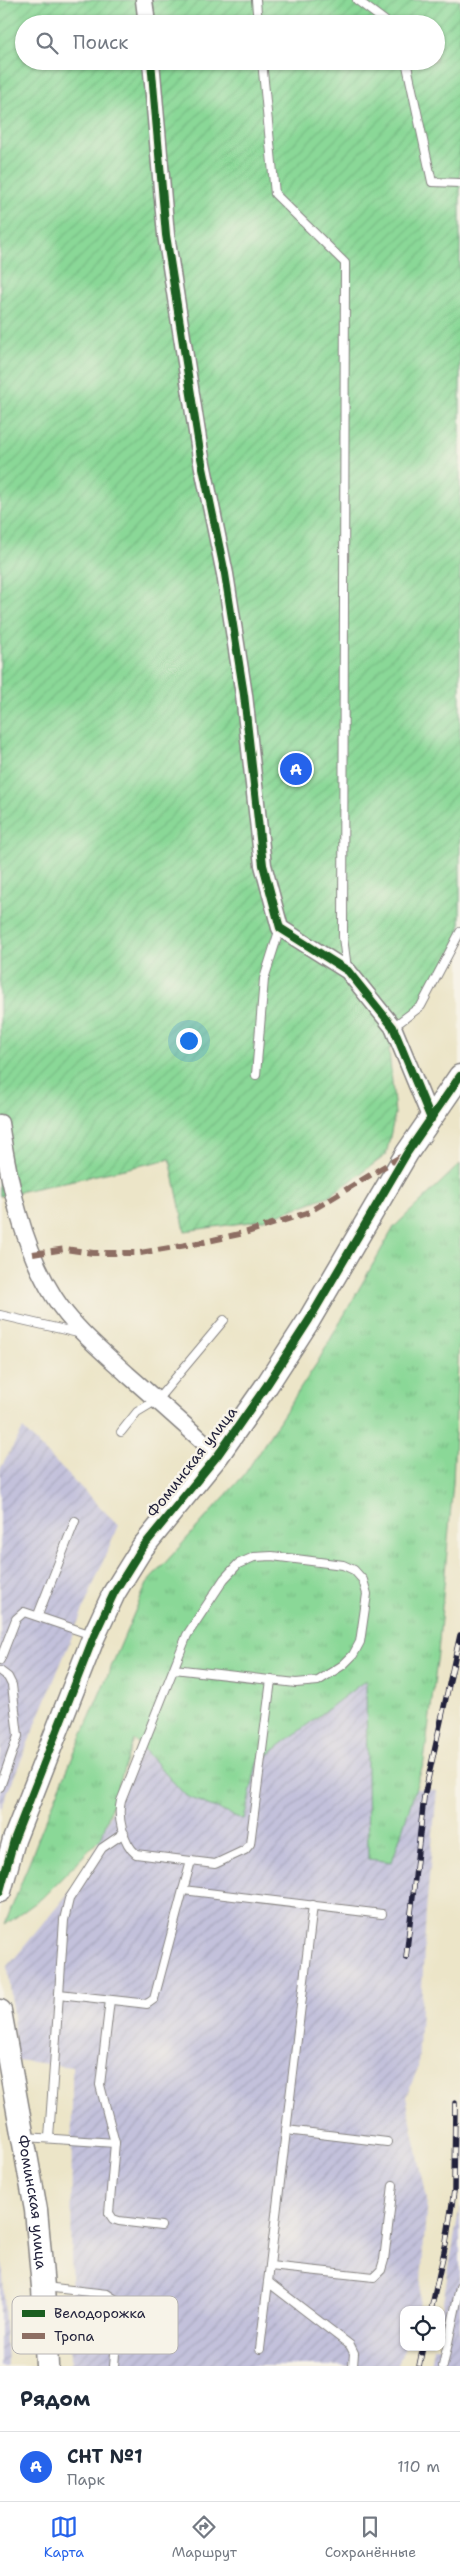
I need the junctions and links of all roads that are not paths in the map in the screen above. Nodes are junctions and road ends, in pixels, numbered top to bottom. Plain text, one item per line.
1 (144, 0) edge
2 (256, 0) edge
3 (357, 0) edge
4 (146, 15) edge
5 (257, 15) edge
6 (376, 15) edge
7 (152, 70) edge
8 (263, 70) edge
9 (408, 70) edge
10 (460, 183) edge
11 (280, 928) junction
12 (460, 932) edge
13 (348, 971) junction
14 (393, 1027) junction
15 (256, 1075) dead end
16 (460, 1076) edge
17 (431, 1119) junction
18 (0, 1123) edge
19 (0, 1315) edge
20 (224, 1320) dead end
21 (84, 1334) junction
22 (157, 1400) junction
23 (120, 1432) dead end
24 (218, 1456) junction
25 (74, 1521) dead end
26 (38, 1615) junction
27 (94, 1636) junction
28 (4, 1639) edge
29 (0, 1660) edge
30 (174, 1669) junction
31 (0, 1671) edge
32 (271, 1680) junction
33 (0, 1787) edge
34 (124, 1833) junction
35 (190, 1861) junction
36 (183, 1890) junction
37 (0, 1891) edge
38 (313, 1906) junction
39 (382, 1914) dead end
40 (59, 1994) junction
41 (110, 2000) junction
42 (0, 2011) edge
43 (286, 2130) junction
44 (23, 2136) junction
45 (49, 2138) junction
46 (387, 2142) dead end
47 (115, 2143) junction
48 (393, 2186) dead end
49 (161, 2226) dead end
50 (270, 2266) junction
51 (268, 2282) junction
52 (43, 2287) junction
53 (460, 2287) edge
54 (43, 2296) edge
55 (110, 2296) edge
56 (260, 2350) dead end
57 (353, 2366) edge
58 (443, 2366) edge

1 - 4 street
2 - 5 lane
3 - 6 lane
7 - 11 street
8 - 13 lane
9 - 10 lane
11 - 13 street
11 - 15 lane
12 - 14 lane
13 - 14 street
14 - 17 street
16 - 17 street, Фоминская улица
17 - 24 street, Фоминская улица
18 - 21 street
19 - 21 lane
20 - 22 lane
21 - 22 street
22 - 23 lane
22 - 24 street
24 - 27 street, Фоминская улица
25 - 26 lane
26 - 27 lane
26 - 28 lane
27 - 37 street, Фоминская улица
28 - 29 lane
30 - 32 lane
30 - 32 lane
30 - 34 lane
31 - 33 lane
32 - 35 lane
34 - 35 lane
34 - 40 lane
35 - 36 lane
36 - 38 lane
36 - 41 lane
38 - 39 lane
38 - 43 lane
40 - 41 lane
40 - 45 lane
41 - 47 lane
42 - 44 street, Фоминская улица
43 - 46 lane
43 - 50 lane
44 - 45 lane
44 - 52 street, Фоминская улица
45 - 47 lane
47 - 49 lane
48 - 50 lane
50 - 51 lane
51 - 56 lane
51 - 57 lane
52 - 54 street, Фоминская улица
52 - 55 lane
53 - 58 lane

